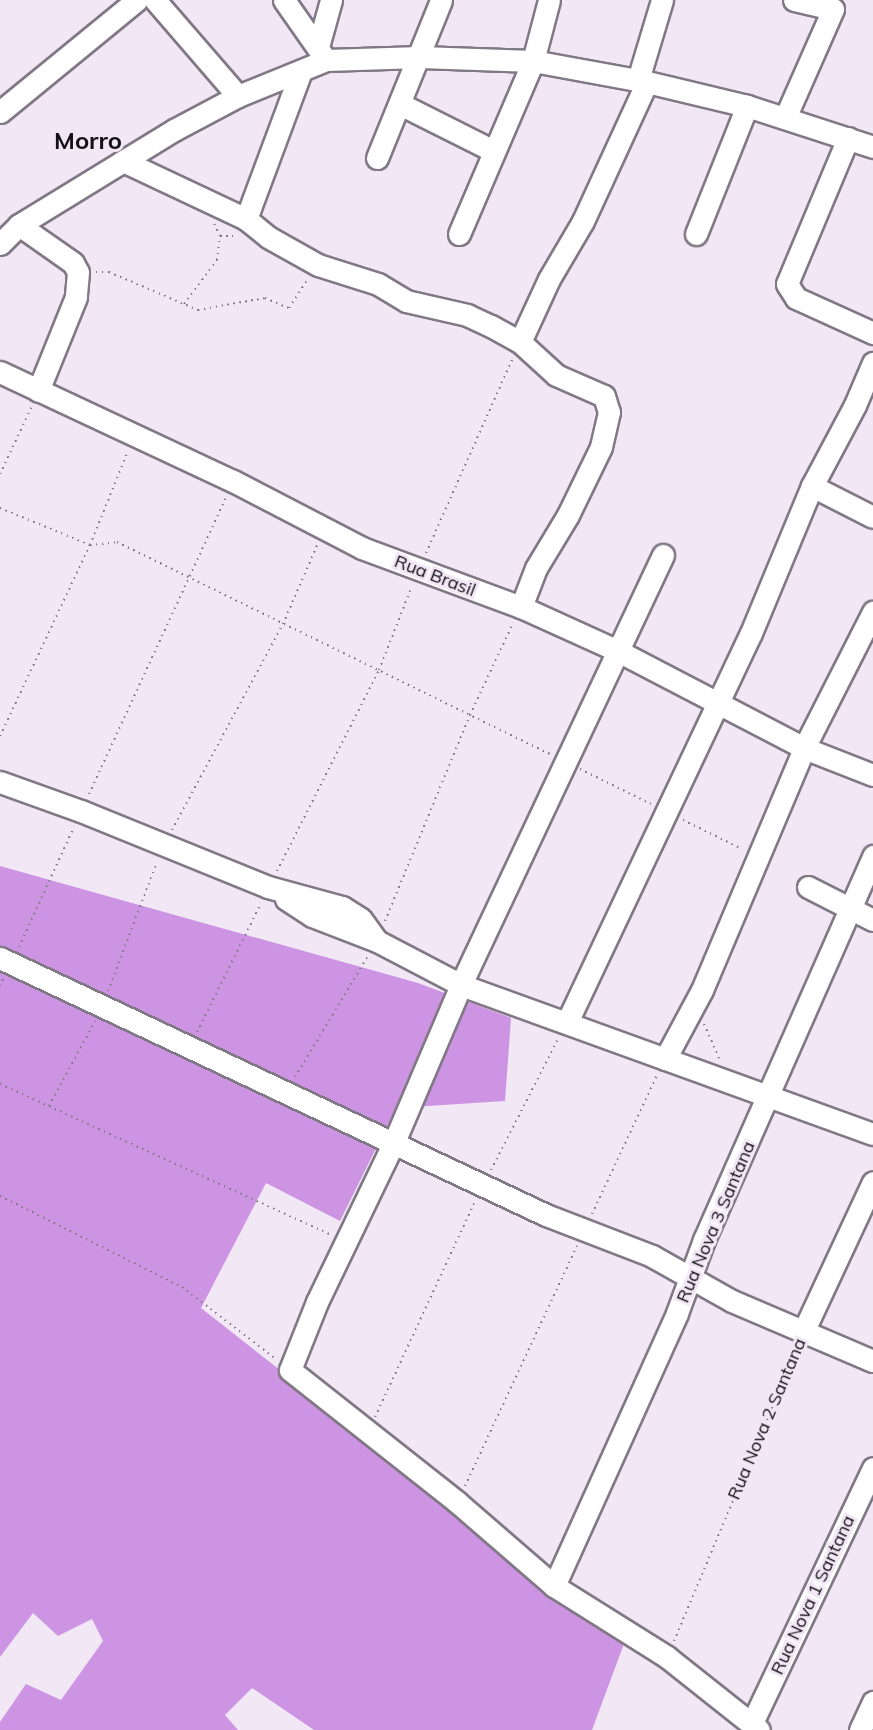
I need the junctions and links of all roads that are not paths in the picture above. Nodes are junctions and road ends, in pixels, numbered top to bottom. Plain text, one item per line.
1 (136, 0) edge
2 (155, 0) edge
3 (284, 0) edge
4 (331, 0) edge
5 (441, 0) edge
6 (549, 0) edge
7 (662, 0) edge
8 (794, 0) edge
9 (835, 5) edge
10 (322, 53) junction
11 (420, 57) junction
12 (533, 61) junction
13 (301, 71) junction
14 (642, 81) junction
15 (238, 96) junction
16 (400, 104) junction
17 (747, 106) junction
18 (0, 112) edge
19 (785, 118) junction
20 (848, 138) junction
21 (873, 147) edge
22 (494, 151) junction
23 (377, 158) dead end
24 (123, 161) junction
25 (246, 219) junction
26 (19, 225) junction
27 (459, 234) dead end
28 (696, 234) dead end
29 (0, 244) edge
30 (873, 333) edge
31 (520, 342) junction
32 (873, 363) edge
33 (0, 372) edge
34 (38, 391) junction
35 (812, 486) junction
36 (873, 517) edge
37 (663, 555) dead end
38 (521, 607) junction
39 (873, 612) edge
40 (616, 650) junction
41 (716, 700) junction
42 (804, 748) junction
43 (873, 775) edge
44 (0, 782) edge
45 (873, 856) edge
46 (808, 887) dead end
47 (849, 909) junction
48 (873, 920) edge
49 (6, 960) edge
50 (461, 984) junction
51 (568, 1020) junction
52 (665, 1059) junction
53 (769, 1099) junction
54 (873, 1134) edge
55 (394, 1142) junction
56 (873, 1182) edge
57 (690, 1275) junction
58 (804, 1330) junction
59 (873, 1361) edge
60 (873, 1468) edge
61 (554, 1586) junction
62 (873, 1702) edge
63 (756, 1726) edge
64 (860, 1730) edge

1 - 18 street
2 - 15 street
3 - 10 street
4 - 10 street
5 - 11 street
6 - 12 street
7 - 14 street
8 - 9 street
9 - 19 street
10 - 11 street
10 - 13 street
11 - 12 street
11 - 16 street
12 - 14 street
12 - 22 street
13 - 15 street
13 - 25 street
14 - 17 street
14 - 31 street
15 - 24 street
16 - 22 street
16 - 23 street
17 - 19 street
17 - 28 street
19 - 20 street
20 - 21 street
20 - 30 street
22 - 27 street
24 - 25 street
24 - 26 street
25 - 31 street
26 - 29 street
26 - 34 street
31 - 38 street
32 - 35 street
33 - 34 street, Rua Brasil
34 - 38 street, Rua Brasil
35 - 36 street
35 - 41 street
37 - 40 street
38 - 40 street, Rua Brasil
39 - 42 street
40 - 41 street, Rua Brasil
40 - 50 street
41 - 42 street, Rua Brasil
41 - 51 street
42 - 43 street, Rua Brasil
42 - 52 street
44 - 50 street
45 - 47 street, Rua Nova 3 Santana
46 - 47 street
47 - 48 street
47 - 53 street, Rua Nova 3 Santana
49 - 55 street
50 - 51 street
50 - 55 street
51 - 52 street
52 - 53 street
53 - 54 street
53 - 57 street, Rua Nova 3 Santana
55 - 57 street
55 - 61 street
56 - 58 street, Rua Nova 2 Santana
57 - 58 street
57 - 61 street, Rua Nova 3 Santana
58 - 59 street
60 - 63 street, Rua Nova 1 Santana
61 - 63 street
62 - 64 street

